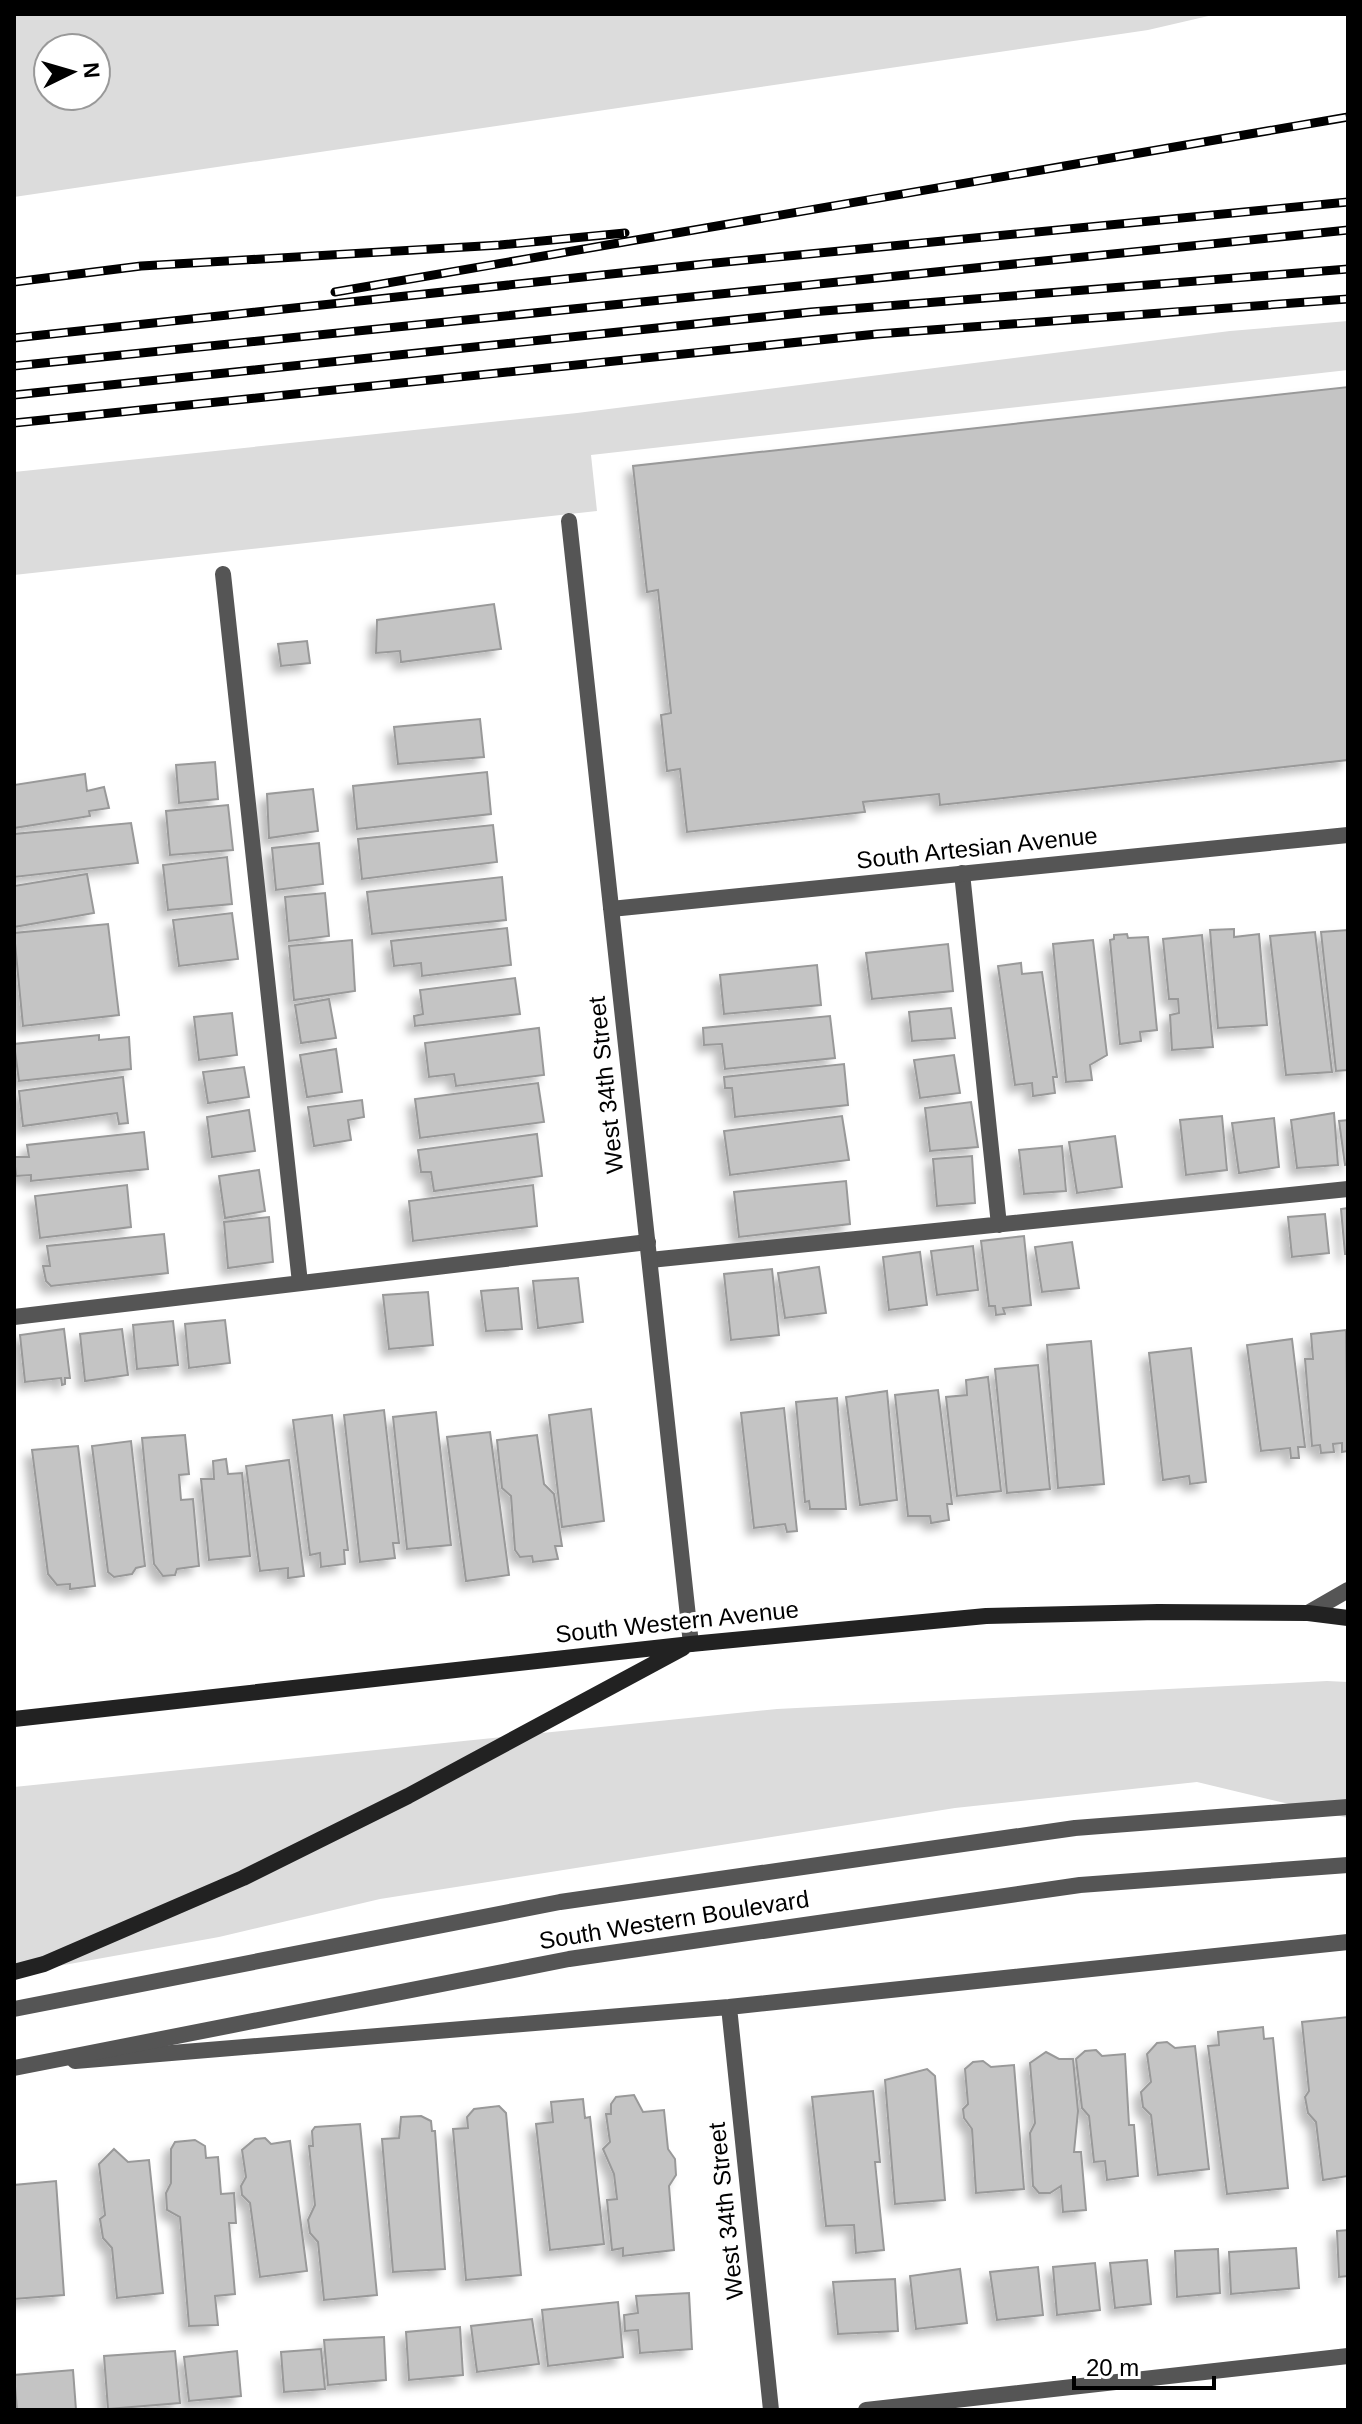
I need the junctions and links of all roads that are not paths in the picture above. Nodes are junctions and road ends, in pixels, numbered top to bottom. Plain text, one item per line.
1 (569, 521) dead end
2 (223, 574) dead end
3 (1348, 835) edge
4 (962, 873) junction
5 (611, 909) junction
6 (1348, 1189) edge
7 (999, 1225) junction
8 (648, 1242) junction
9 (650, 1260) junction
10 (300, 1283) junction
11 (14, 1317) edge
12 (1348, 1590) edge
13 (1308, 1613) junction
14 (1348, 1618) edge
15 (691, 1644) junction
16 (14, 1719) edge
17 (1348, 1807) edge
18 (1348, 1865) edge
19 (1348, 1942) edge
20 (14, 1972) edge
21 (729, 2007) junction
22 (14, 2009) edge
23 (34, 2064) junction
24 (14, 2068) edge
25 (1348, 2356) edge
26 (771, 2410) edge
27 (866, 2410) edge

1 - 5 street, West 34th Street
2 - 10 street
3 - 4 street, South Artesian Avenue
4 - 5 street, South Artesian Avenue
4 - 7 street
5 - 8 street, West 34th Street
6 - 7 street
7 - 9 street
8 - 9 street, West 34th Street
8 - 10 street
9 - 15 street, West 34th Street
10 - 11 street
12 - 13 street
13 - 14 main road, South Western Avenue
13 - 15 main road, South Western Avenue
15 - 16 main road, South Western Avenue
15 - 20 main road
17 - 22 street, South Western Boulevard
18 - 23 street, South Western Boulevard
19 - 21 street
21 - 23 street
21 - 26 street, West 34th Street
23 - 24 street, South Western Boulevard
25 - 27 street

